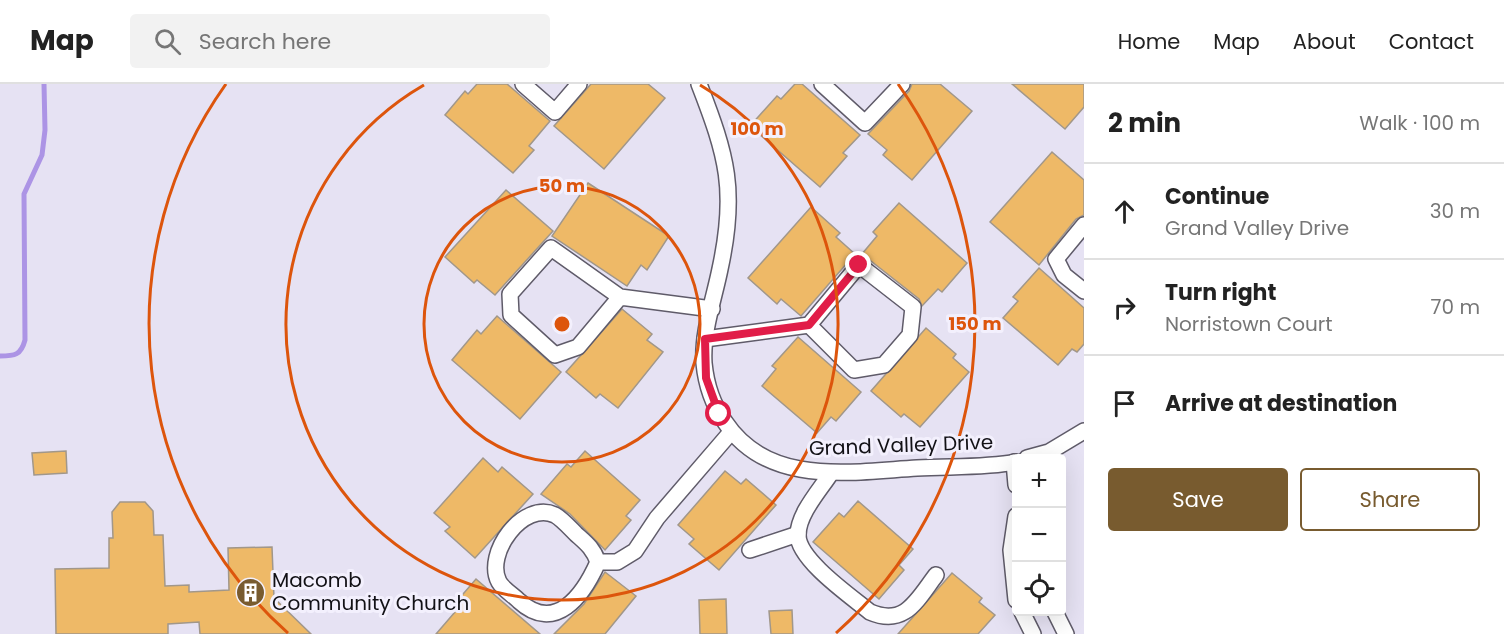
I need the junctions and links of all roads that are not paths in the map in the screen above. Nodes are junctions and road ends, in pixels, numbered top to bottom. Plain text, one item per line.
1 (523, 84) edge
2 (579, 84) edge
3 (699, 84) edge
4 (822, 84) edge
5 (902, 84) edge
6 (1084, 225) edge
7 (1084, 291) edge
8 (620, 297) junction
9 (712, 309) junction
10 (809, 325) junction
11 (705, 339) junction
12 (1084, 431) edge
13 (731, 432) junction
14 (1050, 454) edge
15 (1012, 461) edge
16 (831, 473) junction
17 (798, 534) junction
18 (1012, 544) edge
19 (750, 550) dead end
20 (1012, 559) edge
21 (597, 562) junction
22 (936, 575) dead end
23 (1024, 616) edge
24 (1057, 616) edge
25 (1033, 634) edge
26 (1066, 634) edge

1 - 2 street
3 - 9 street, Grand Valley Drive
4 - 5 street
6 - 7 street
8 - 8 street
8 - 9 street
9 - 11 street, Grand Valley Drive
10 - 10 street
10 - 11 street
11 - 13 street, Grand Valley Drive
12 - 14 street, Grand Valley Drive
13 - 16 street, Grand Valley Drive
13 - 21 street
15 - 16 street, Grand Valley Drive
16 - 17 street
17 - 19 street
17 - 22 street
18 - 20 street
21 - 21 street
23 - 25 street
24 - 26 street

